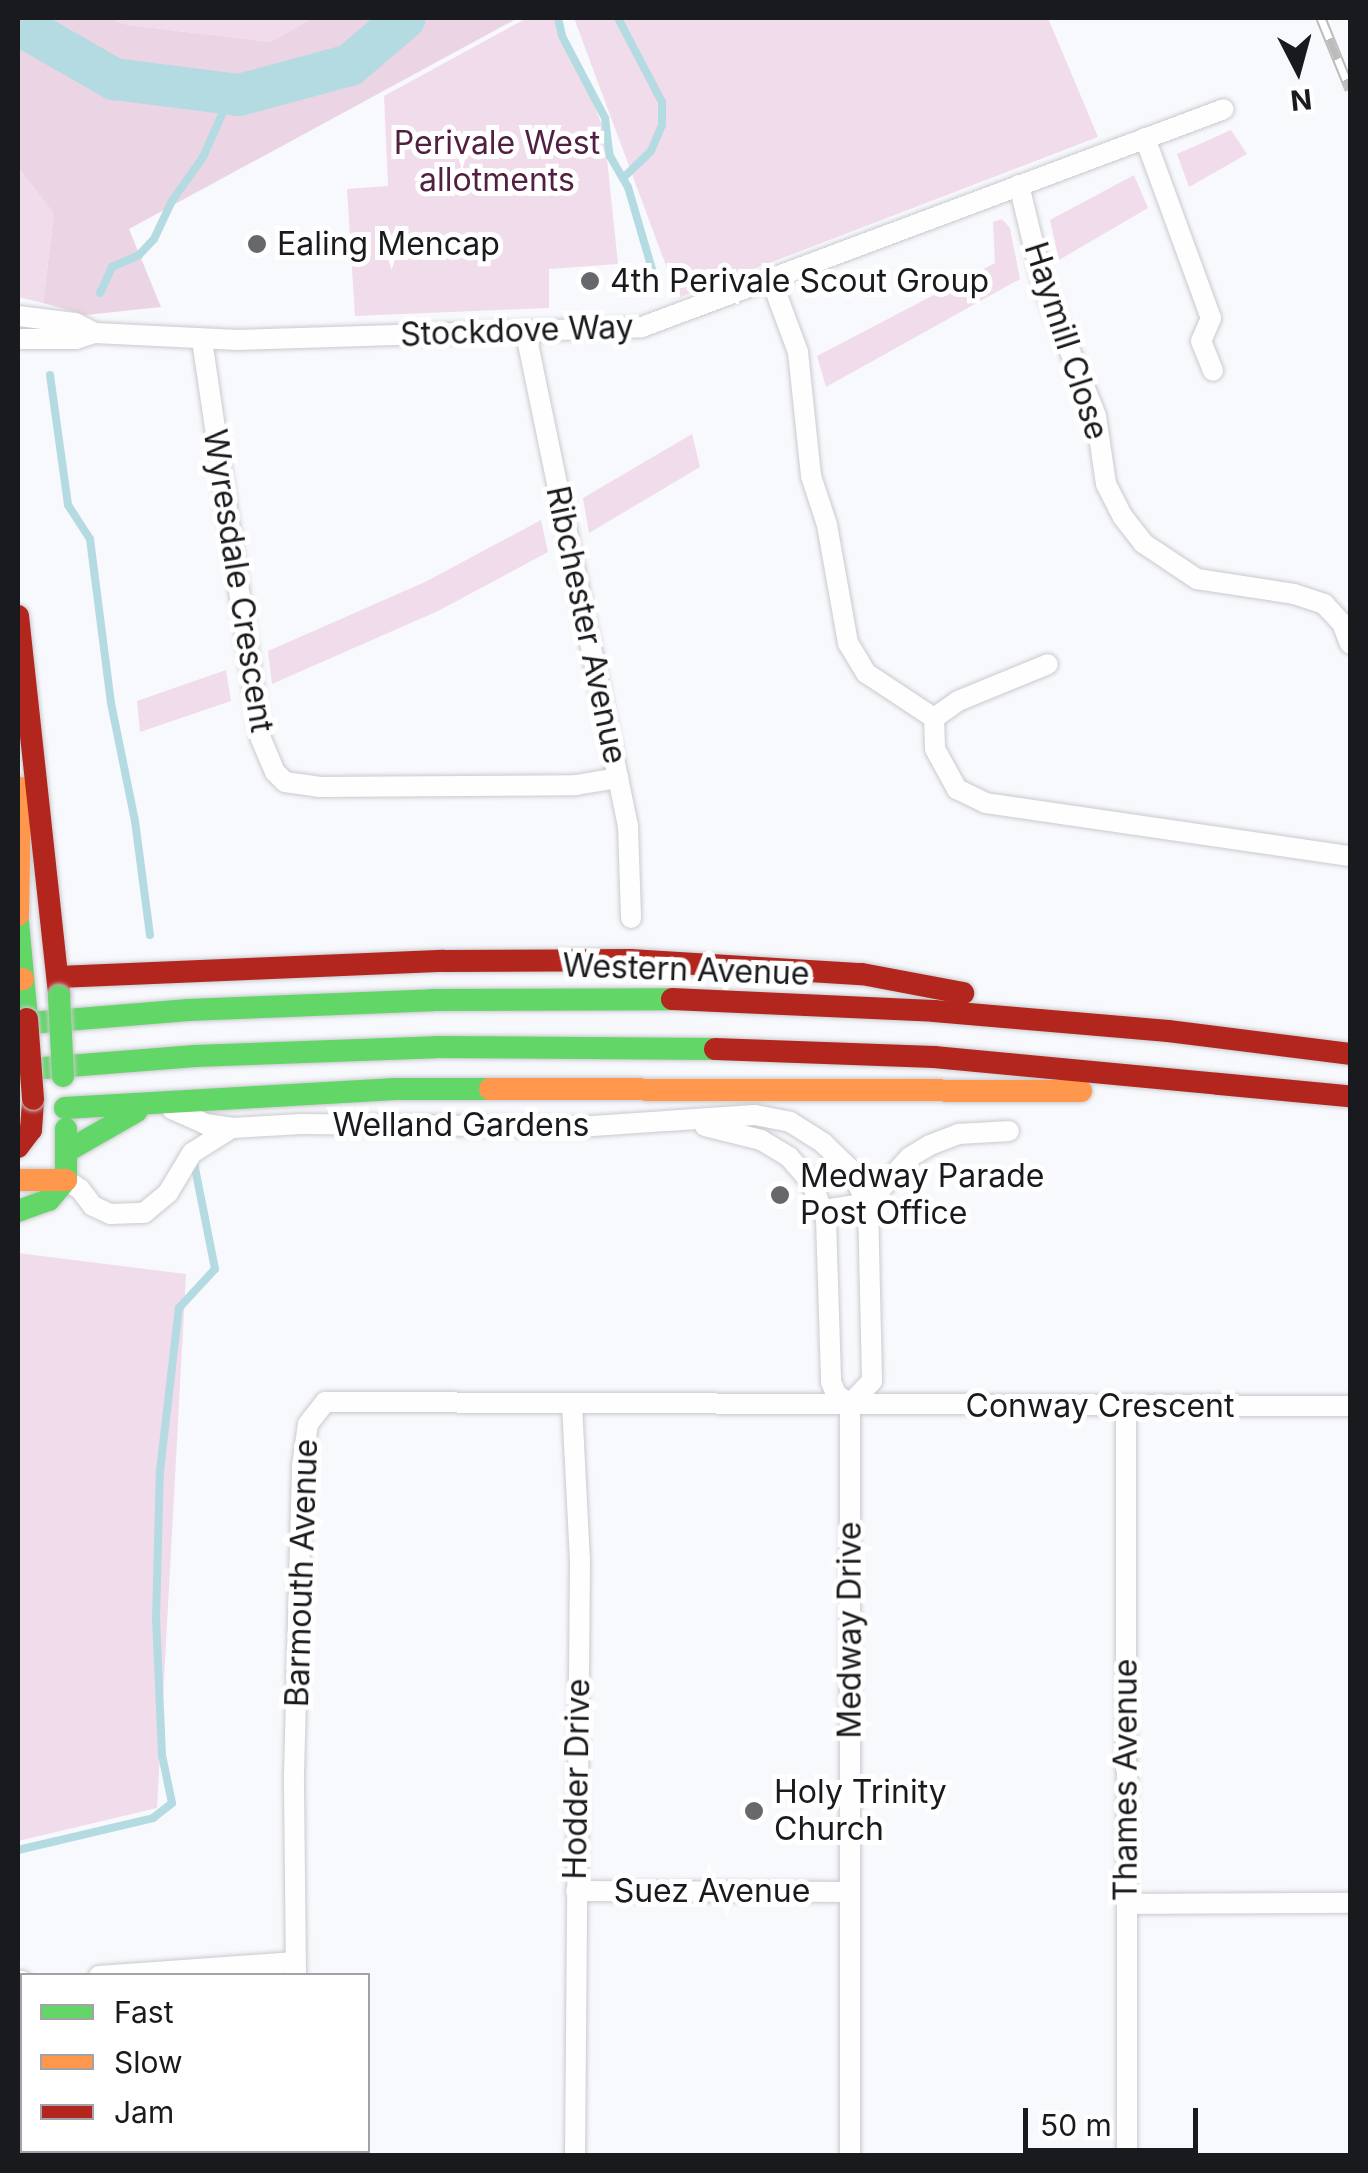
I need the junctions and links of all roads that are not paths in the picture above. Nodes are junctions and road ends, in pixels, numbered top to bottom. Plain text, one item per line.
1 (1224, 110) dead end
2 (1145, 138) junction
3 (1020, 185) junction
4 (772, 282) junction
5 (18, 316) edge
6 (95, 333) junction
7 (526, 334) junction
8 (18, 340) edge
9 (202, 340) junction
10 (1212, 371) dead end
11 (18, 616) edge
12 (1350, 644) edge
13 (1048, 664) dead end
14 (22, 675) junction
15 (934, 718) junction
16 (618, 778) junction
17 (1350, 856) edge
18 (18, 918) edge
19 (631, 918) dead end
20 (22, 985) edge
21 (58, 986) junction
22 (18, 1024) edge
23 (1168, 1031) junction
24 (1350, 1054) edge
25 (18, 1070) edge
26 (1172, 1077) junction
27 (1350, 1096) edge
28 (65, 1102) junction
29 (34, 1106) junction
30 (148, 1106) junction
31 (690, 1122) junction
32 (232, 1128) junction
33 (1009, 1132) dead end
34 (18, 1147) edge
35 (69, 1150) junction
36 (18, 1180) edge
37 (66, 1180) junction
38 (868, 1203) junction
39 (824, 1210) junction
40 (18, 1211) edge
41 (572, 1404) junction
42 (850, 1404) junction
43 (1126, 1405) junction
44 (1350, 1406) edge
45 (576, 1891) junction
46 (849, 1892) junction
47 (1350, 1903) edge
48 (1126, 1904) junction
49 (296, 1969) edge
50 (183, 1973) edge
51 (575, 2156) edge
52 (850, 2156) edge
53 (1127, 2156) edge

1 - 2 street, Stockdove Way
2 - 3 street, Stockdove Way
2 - 10 street
3 - 4 street, Stockdove Way
3 - 12 street, Haymill Close
4 - 7 street, Stockdove Way
4 - 15 street
5 - 6 street, Stockdove Way
6 - 8 street, Stockdove Way
6 - 9 street, Stockdove Way
7 - 9 street, Stockdove Way
7 - 16 street, Ribchester Avenue
9 - 16 street, Wyresdale Crescent
11 - 14 main road
13 - 15 street
14 - 18 main road
14 - 21 main road
15 - 17 street
16 - 19 street, Ribchester Avenue
18 - 20 main road
20 - 21 main road
20 - 29 main road, bridge
21 - 23 main road
21 - 28 main road, bridge
22 - 23 main road, Western Avenue
23 - 24 main road, Western Avenue
25 - 26 main road
26 - 27 main road
26 - 30 main road
28 - 29 main road
28 - 30 main road
28 - 35 main road
29 - 34 main road
30 - 32 street, Welland Gardens
30 - 35 main road
31 - 32 street, Welland Gardens
31 - 38 street
31 - 39 street
32 - 37 street
33 - 38 street
35 - 37 main road
36 - 37 main road
37 - 40 main road
38 - 39 street
38 - 42 street
39 - 42 street
41 - 42 street, Barmouth Avenue
41 - 45 street, Hodder Drive
41 - 49 street, Barmouth Avenue
42 - 43 street, Conway Crescent
42 - 46 street, Medway Drive
43 - 44 street, Conway Crescent
43 - 48 street, Thames Avenue
45 - 46 street, Suez Avenue
45 - 51 street, Hodder Drive
46 - 52 street, Medway Drive
47 - 48 street
48 - 53 street, Thames Avenue
49 - 50 street

